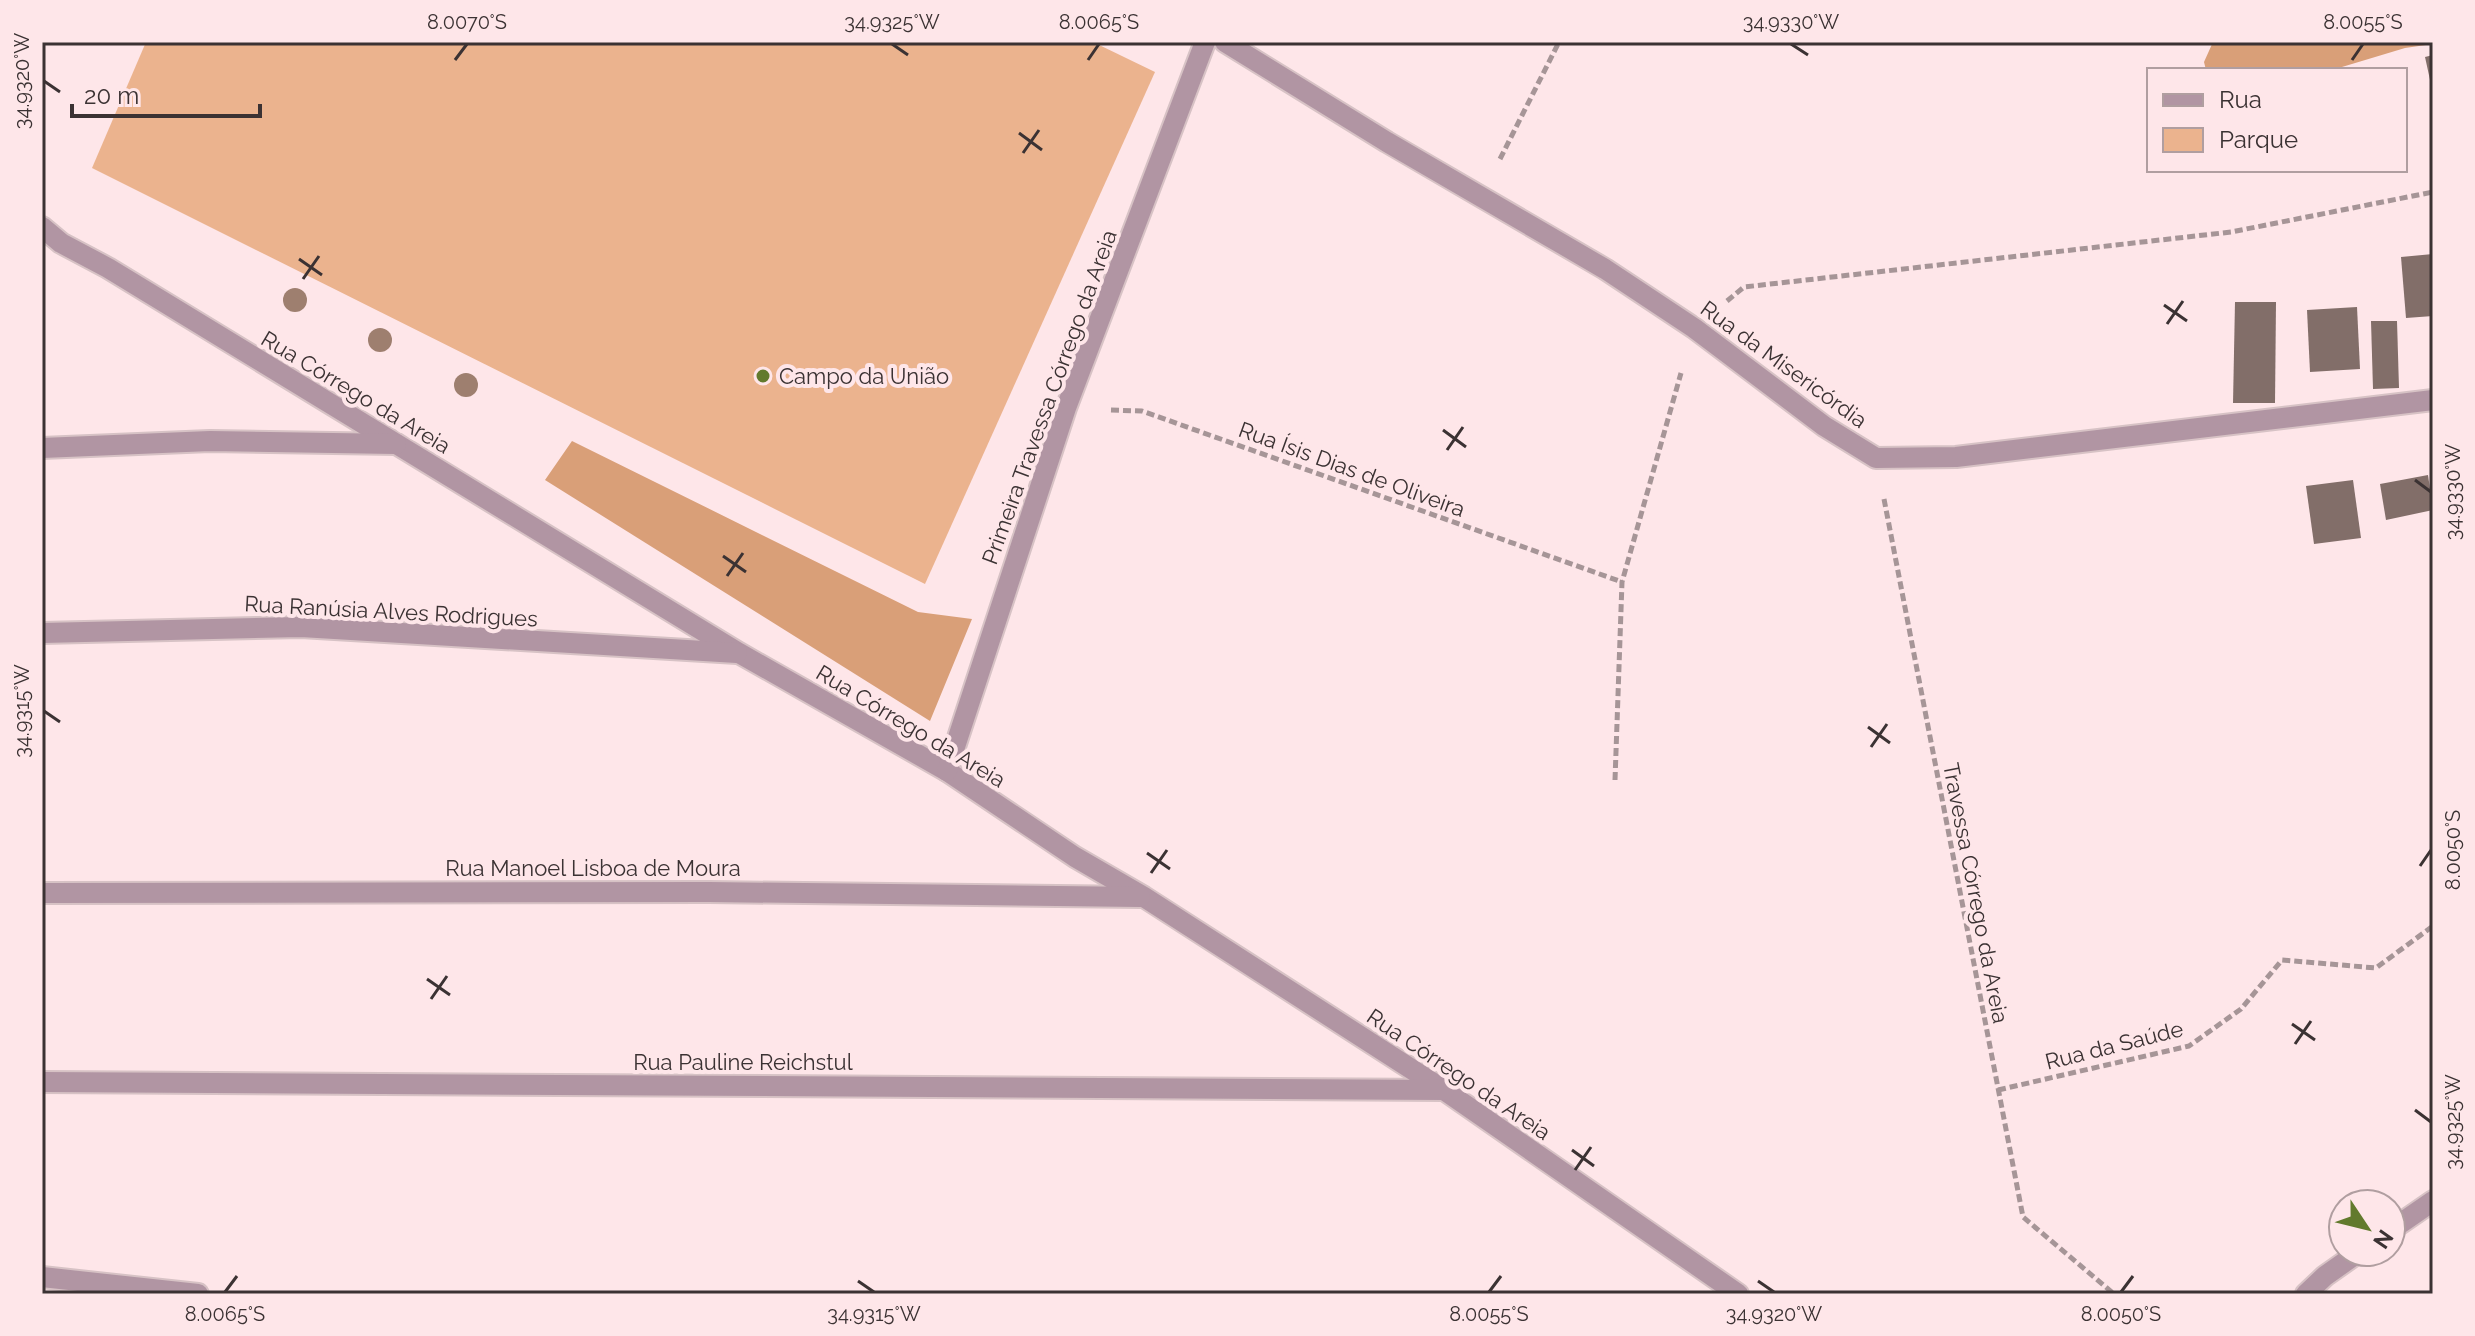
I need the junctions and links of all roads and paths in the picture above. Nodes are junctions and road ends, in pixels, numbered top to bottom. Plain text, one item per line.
1 (1205, 42) edge
2 (1225, 42) edge
3 (1559, 42) edge
4 (2433, 192) edge
5 (1482, 196) junction
6 (42, 227) edge
7 (52, 242) edge
8 (1694, 328) junction
9 (2433, 400) edge
10 (1066, 408) junction
11 (396, 444) junction
12 (42, 448) edge
13 (1876, 458) junction
14 (1622, 582) junction
15 (42, 633) edge
16 (739, 653) junction
17 (947, 771) junction
18 (1615, 780) dead end
19 (42, 893) edge
20 (1144, 897) junction
21 (2433, 926) edge
22 (42, 1082) edge
23 (1444, 1090) junction
24 (1998, 1090) junction
25 (2433, 1201) edge
26 (2407, 1219) edge
27 (2336, 1268) edge
28 (42, 1277) edge
29 (198, 1294) edge
30 (1738, 1294) edge
31 (2114, 1294) edge
32 (2306, 1294) edge

1 - 10 street, Primeira Travessa Córrego da Areia
2 - 5 street, Rua da Misericórdia
3 - 5 path
4 - 8 path
5 - 8 street, Rua da Misericórdia
6 - 7 street, Rua Córrego da Areia
7 - 11 street, Rua Córrego da Areia
8 - 13 street, Rua da Misericórdia
8 - 14 path
9 - 13 street, Rua da Misericórdia
10 - 14 path, Rua Ísis Dias de Oliveira
10 - 17 street, Primeira Travessa Córrego da Areia
11 - 12 street
11 - 16 street, Rua Córrego da Areia
13 - 24 path, Travessa Córrego da Areia
14 - 18 path
15 - 16 street, Rua Ranúsia Alves Rodrigues
16 - 17 street, Rua Córrego da Areia
17 - 20 street, Rua Córrego da Areia
19 - 20 street, Rua Manoel Lisboa de Moura
20 - 23 street, Rua Córrego da Areia
21 - 24 path, Rua da Saúde
22 - 23 street, Rua Pauline Reichstul
23 - 30 street, Rua Córrego da Areia
24 - 31 path, Travessa Córrego da Areia
25 - 26 street
27 - 32 street
28 - 29 street

